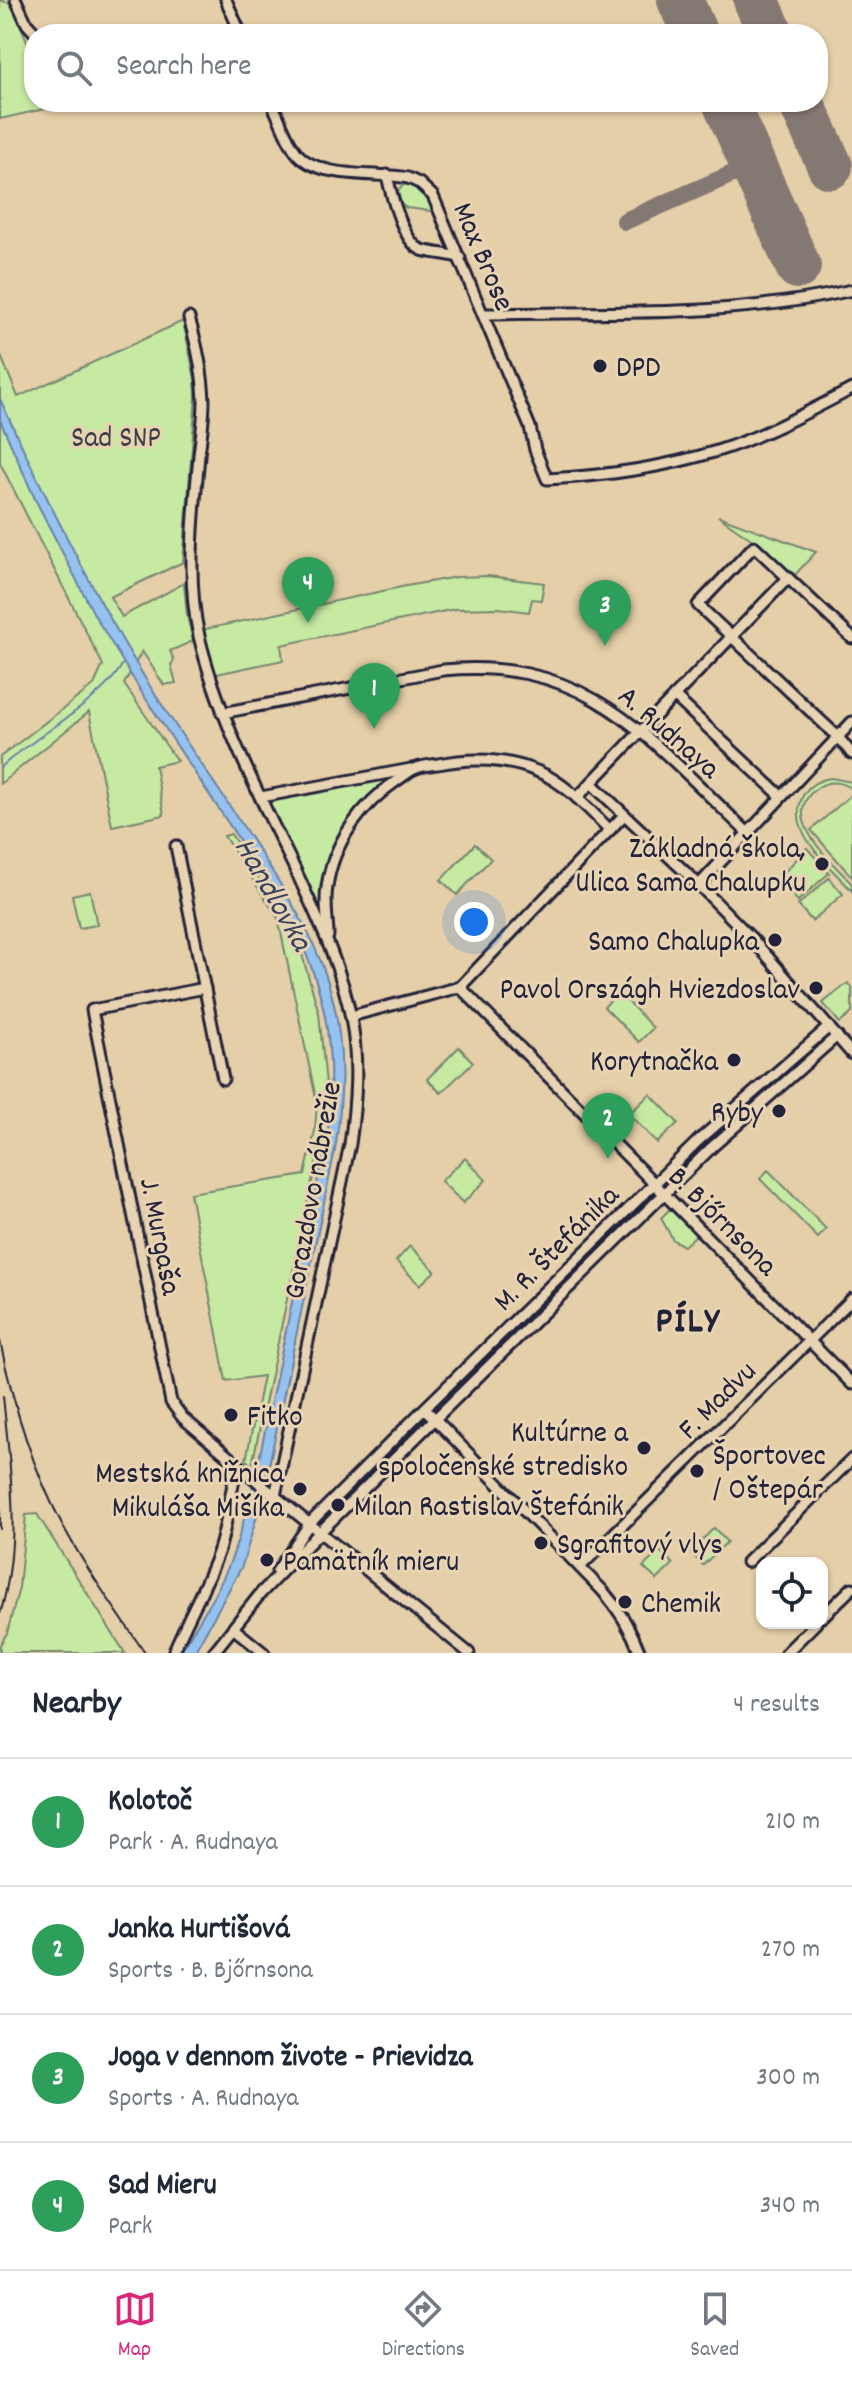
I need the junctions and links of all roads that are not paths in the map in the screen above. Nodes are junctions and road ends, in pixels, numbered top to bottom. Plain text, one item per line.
1 (16, 0) edge
2 (226, 0) edge
3 (27, 24) edge
4 (237, 24) edge
5 (276, 112) edge
6 (387, 175) junction
7 (460, 258) junction
8 (852, 290) edge
9 (484, 314) junction
10 (189, 318) dead end
11 (852, 389) edge
12 (788, 578) junction
13 (732, 637) junction
14 (852, 638) edge
15 (674, 696) junction
16 (222, 713) junction
17 (852, 722) edge
18 (641, 732) junction
19 (838, 737) junction
20 (852, 754) edge
21 (414, 769) junction
22 (591, 783) junction
23 (781, 796) junction
24 (261, 797) junction
25 (577, 798) junction
26 (624, 815) junction
27 (610, 830) junction
28 (748, 833) junction
29 (176, 846) dead end
30 (699, 885) junction
31 (326, 888) junction
32 (304, 890) junction
33 (328, 940) junction
34 (460, 987) junction
35 (205, 988) junction
36 (351, 1016) junction
37 (829, 1027) junction
38 (837, 1036) junction
39 (852, 1054) edge
40 (223, 1079) dead end
41 (654, 1183) junction
42 (665, 1194) junction
43 (852, 1299) edge
44 (810, 1341) junction
45 (852, 1384) edge
46 (425, 1409) junction
47 (435, 1420) junction
48 (852, 1459) edge
49 (242, 1468) junction
50 (272, 1494) junction
51 (310, 1523) junction
52 (321, 1531) junction
53 (747, 1562) dead end
54 (580, 1567) junction
55 (852, 1588) edge
56 (261, 1593) junction
57 (828, 1611) edge
58 (233, 1628) junction
59 (810, 1629) edge
60 (173, 1653) edge
61 (213, 1653) edge
62 (264, 1653) edge
63 (469, 1653) edge
64 (640, 1653) edge
65 (786, 1653) edge

1 - 3 street
2 - 4 street
5 - 6 street, Max Brose
6 - 7 street, Max Brose
6 - 7 street
7 - 9 street, Max Brose
8 - 9 street
9 - 11 street, Max Brose
10 - 16 street, Gorazdovo nábrežie
12 - 13 street
12 - 13 street
12 - 14 street
13 - 15 street
13 - 19 street
15 - 18 street
15 - 23 street
16 - 18 street, A. Rudnaya
16 - 24 street, Gorazdovo nábrežie
17 - 19 street
18 - 22 street
18 - 28 street, A. Rudnaya
19 - 20 street
19 - 23 street
21 - 24 street
21 - 25 street
21 - 31 street
22 - 25 street
22 - 26 street
23 - 28 street
24 - 32 street, Gorazdovo nábrežie
25 - 27 street
26 - 27 street
26 - 30 street
27 - 34 street
28 - 30 street
29 - 35 street
30 - 37 street
31 - 32 street
31 - 33 street
32 - 33 street, Gorazdovo nábrežie
33 - 36 street, Gorazdovo nábrežie
34 - 36 street
34 - 41 street, B. Bjőrnsona
35 - 40 street
35 - 49 street, J. Murgaša
36 - 50 street, Gorazdovo nábrežie
37 - 38 street
37 - 41 street, M. R. Štefánika
38 - 39 street
38 - 42 street, M. R. Štefánika
41 - 42 street, B. Bjőrnsona
41 - 46 street, M. R. Štefánika
42 - 44 street, B. Bjőrnsona
42 - 47 street, M. R. Štefánika
43 - 44 street, F. Madvu
44 - 45 street, B. Bjőrnsona
44 - 54 street, F. Madvu
46 - 47 street
46 - 51 street, M. R. Štefánika
47 - 52 street, M. R. Štefánika
47 - 54 street
48 - 53 street
49 - 50 street, J. Murgaša
49 - 60 street
50 - 51 street, J. Murgaša
51 - 52 street
51 - 56 street, M. R. Štefánika
52 - 56 street, M. R. Štefánika
52 - 63 street
54 - 64 street
55 - 57 street
56 - 58 street
58 - 61 street
58 - 62 street
59 - 65 street

